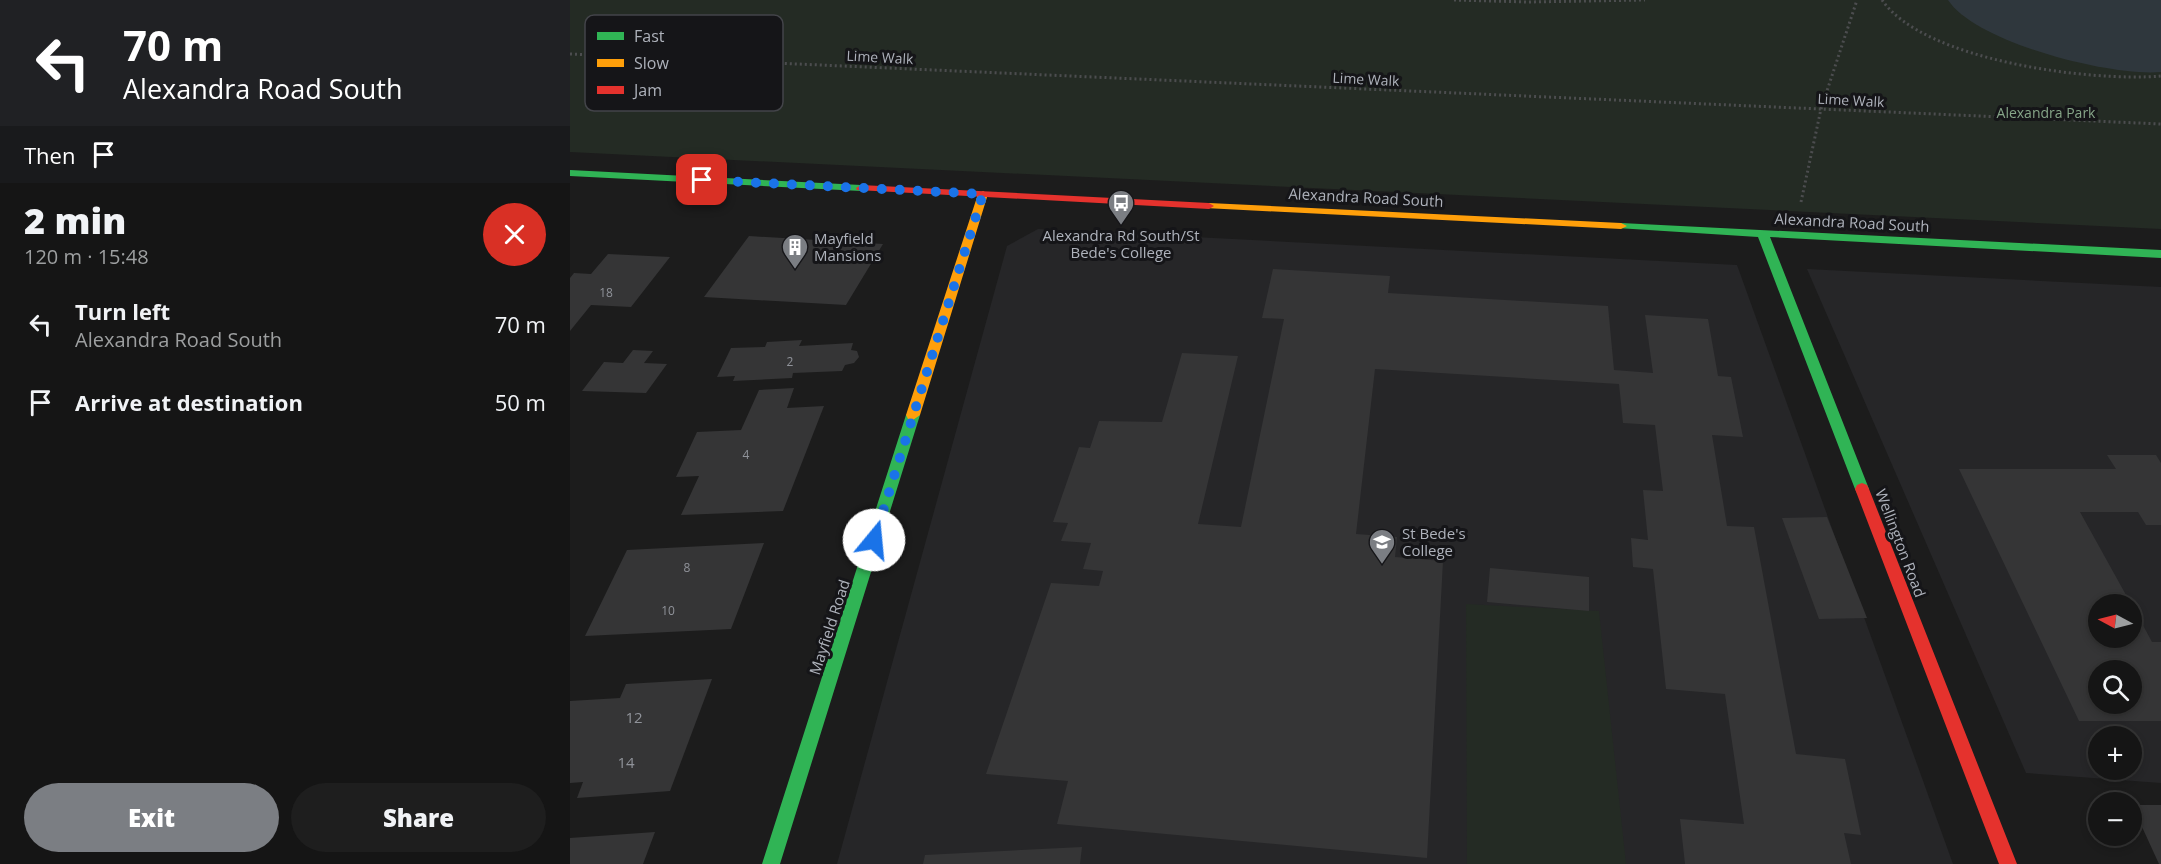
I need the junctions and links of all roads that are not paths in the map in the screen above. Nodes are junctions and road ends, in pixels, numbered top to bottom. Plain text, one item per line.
1 (570, 173) edge
2 (983, 194) junction
3 (1763, 234) junction
4 (2161, 254) edge
5 (771, 864) edge
6 (2008, 864) edge

1 - 2 street, Alexandra Road South
2 - 3 street, Alexandra Road South
2 - 5 street, Mayfield Road
3 - 4 street, Alexandra Road South
3 - 6 street, Wellington Road

